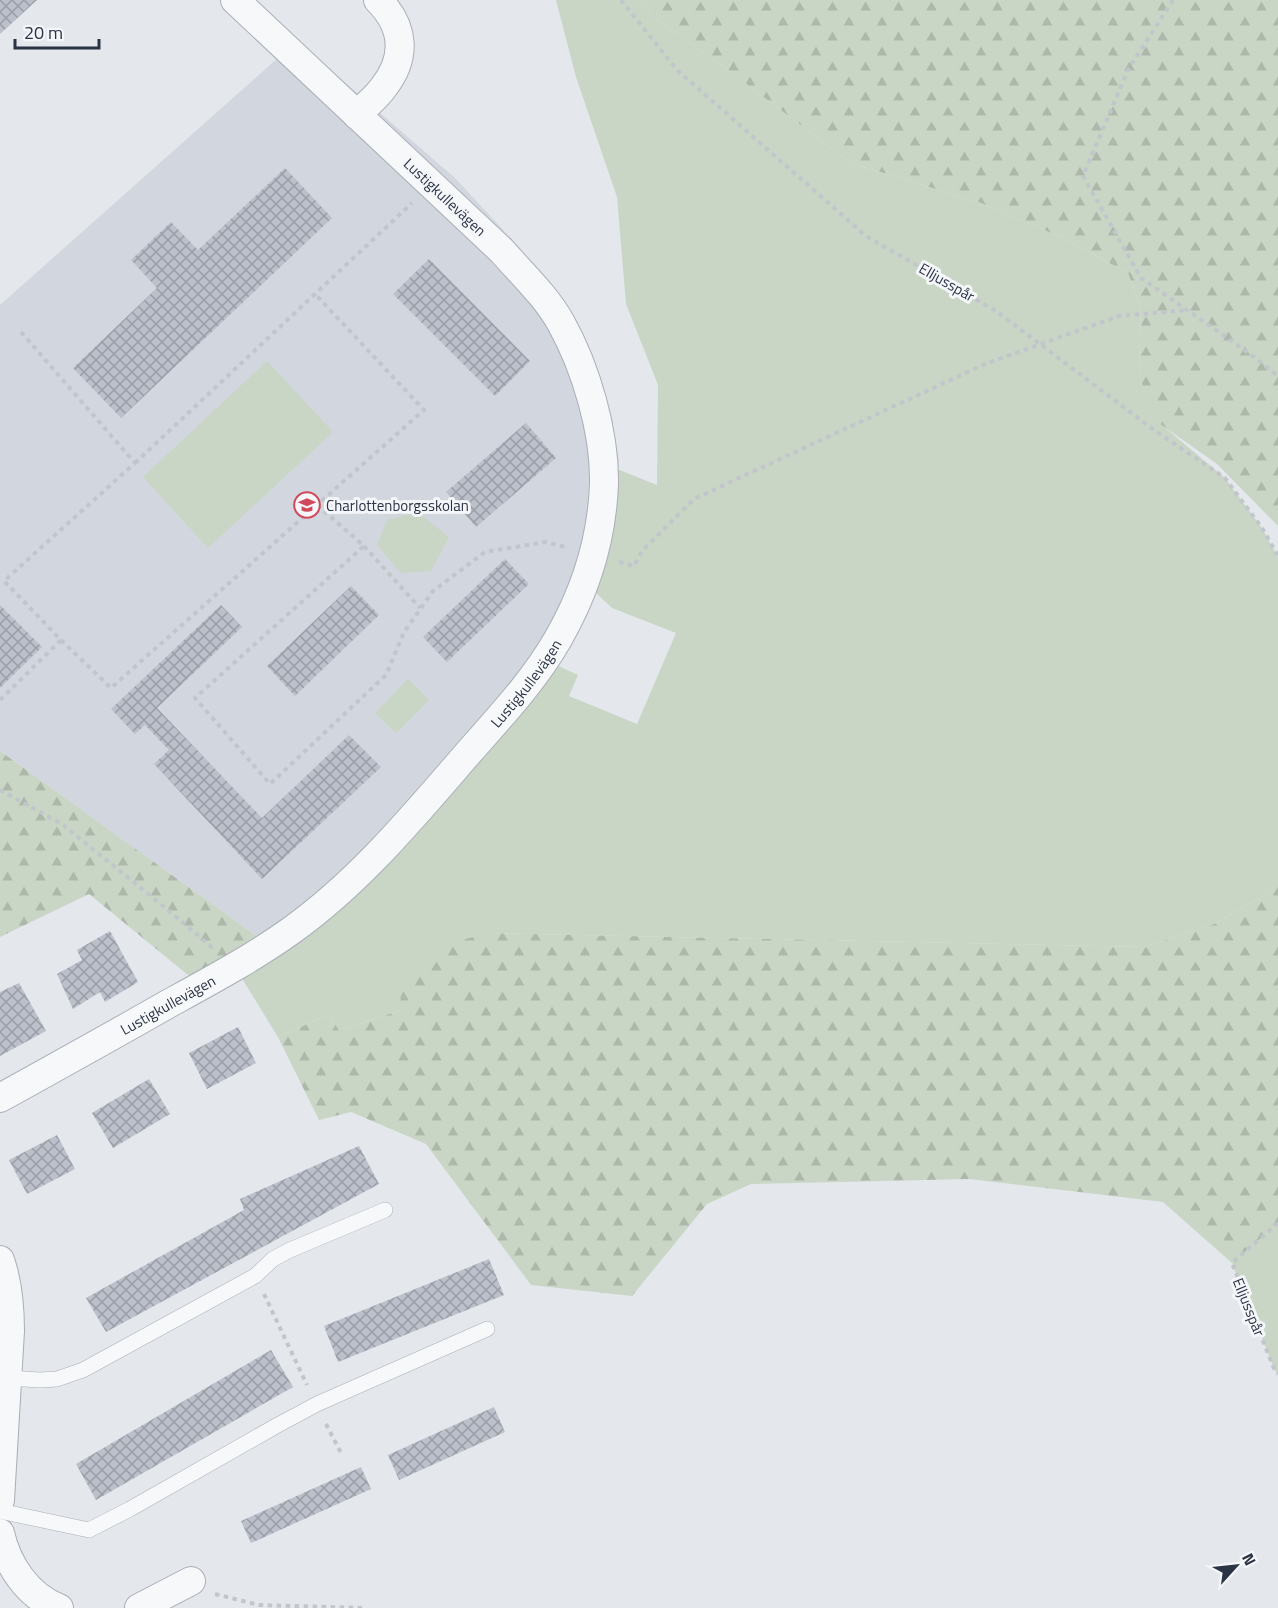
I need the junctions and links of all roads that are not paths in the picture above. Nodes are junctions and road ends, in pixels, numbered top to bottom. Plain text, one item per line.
1 (378, 0) edge
2 (247, 2) edge
3 (357, 115) junction
4 (0, 1098) edge
5 (385, 1210) dead end
6 (0, 1260) edge
7 (487, 1329) dead end
8 (8, 1378) junction
9 (0, 1500) edge
10 (0, 1512) edge
11 (0, 1533) edge
12 (191, 1581) road end
13 (59, 1608) edge
14 (139, 1608) edge

1 - 3 street
2 - 3 street, Lustigkullevägen
3 - 4 street, Lustigkullevägen
5 - 8 lane
6 - 8 street
7 - 10 lane
8 - 9 street
11 - 13 street
12 - 14 street

